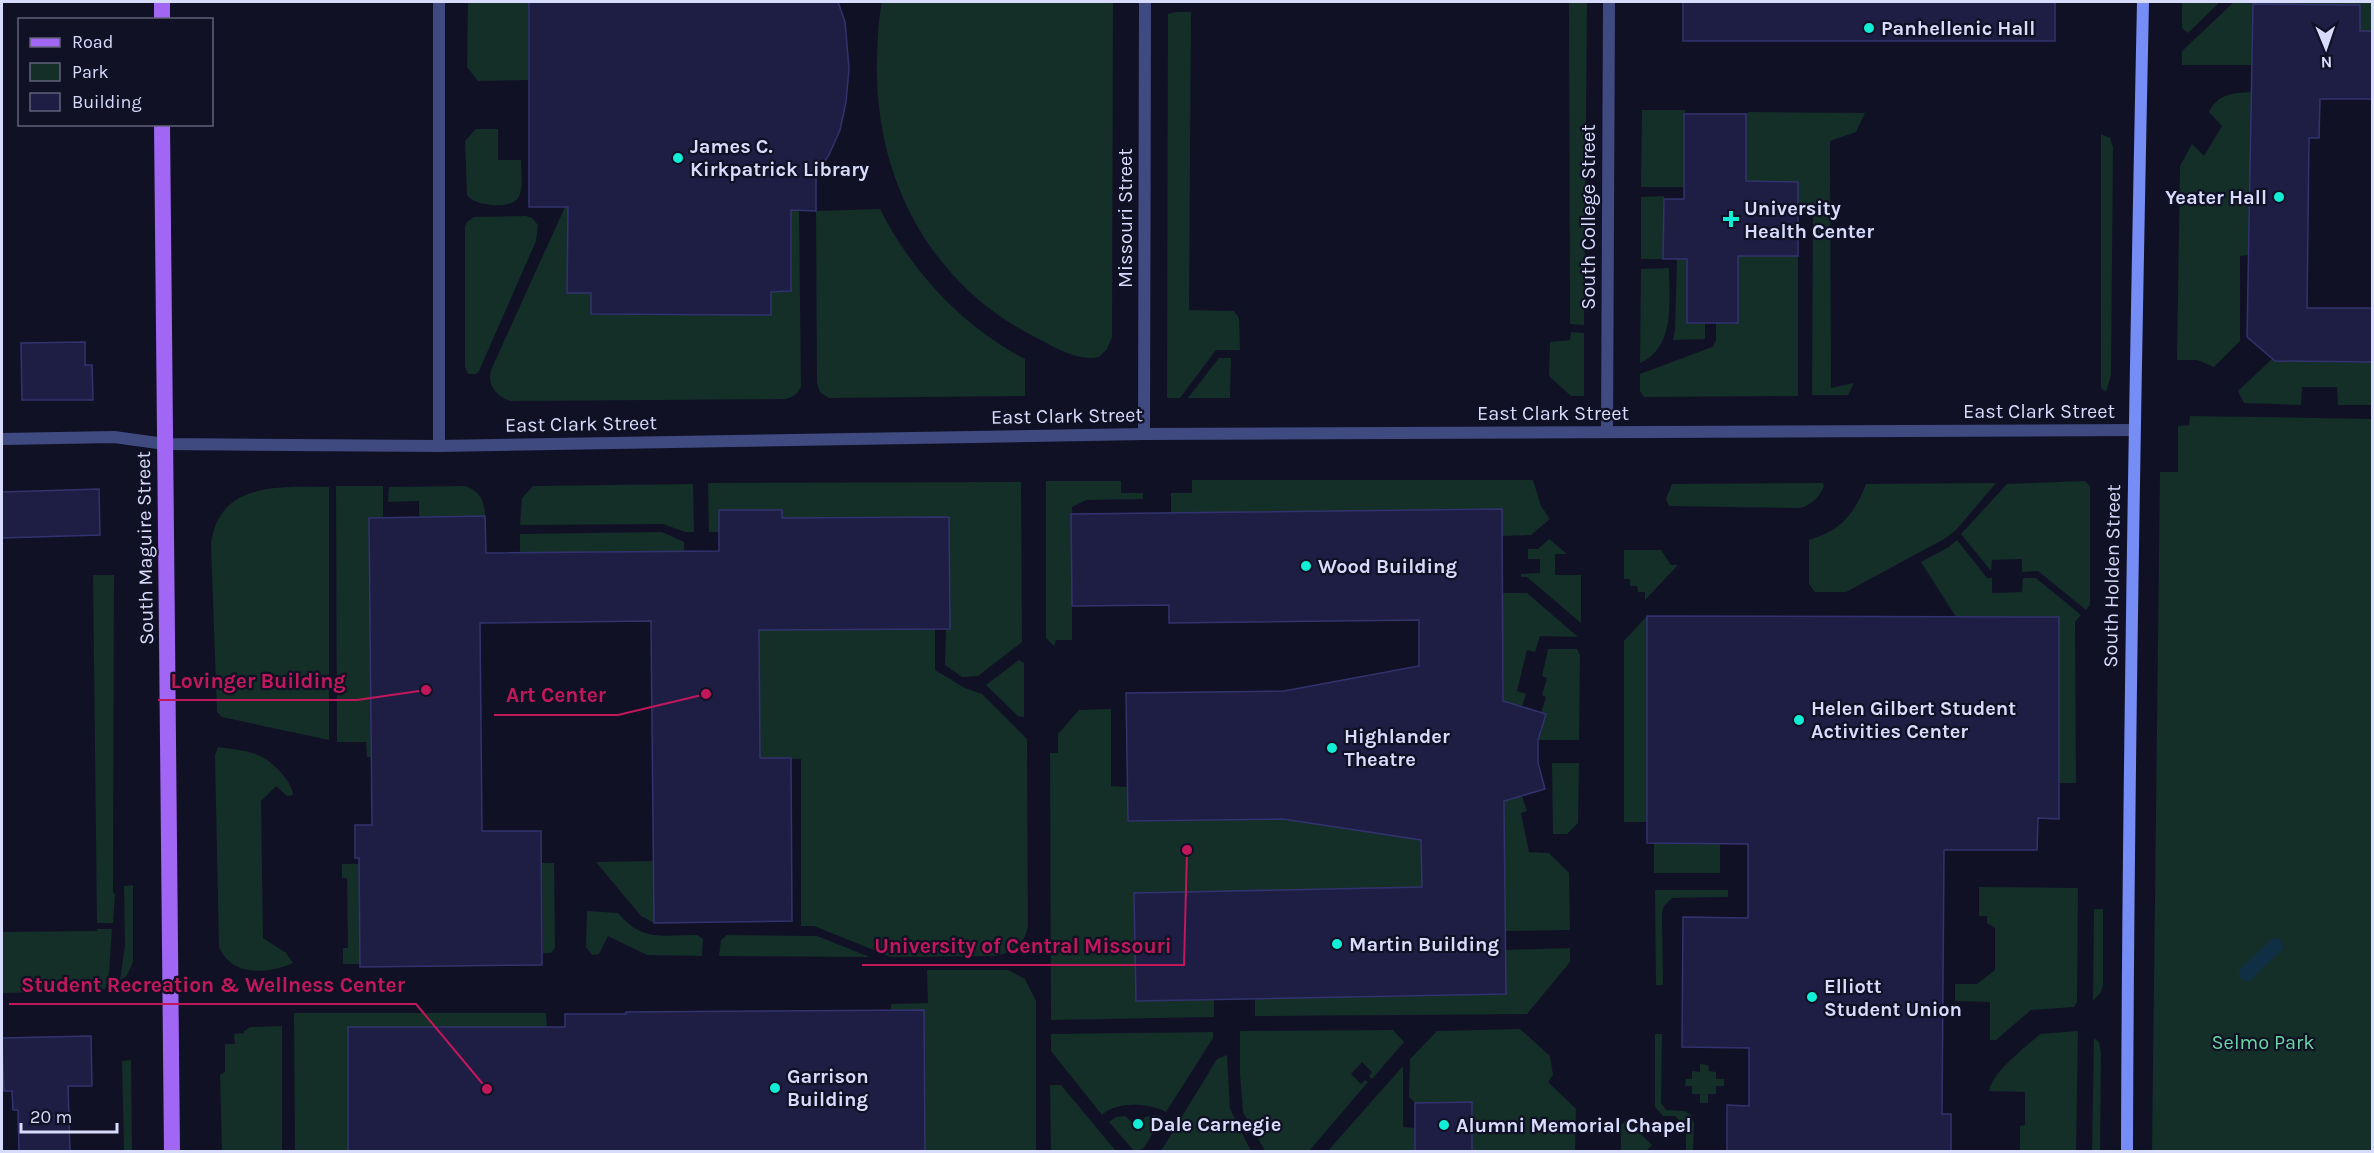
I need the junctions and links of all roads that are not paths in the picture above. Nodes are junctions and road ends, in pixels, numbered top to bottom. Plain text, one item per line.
1 (162, 2) edge
2 (439, 2) edge
3 (1145, 2) edge
4 (1609, 2) edge
5 (2143, 2) edge
6 (162, 18) edge
7 (162, 126) edge
8 (2133, 430) junction
9 (1607, 432) junction
10 (1144, 434) junction
11 (2, 439) edge
12 (165, 444) junction
13 (439, 446) junction
14 (172, 1152) edge
15 (2127, 1152) edge

1 - 6 main road
2 - 13 street
3 - 10 street, Missouri Street
4 - 9 street, South College Street
5 - 8 main road, South Holden Street
7 - 12 main road, South Maguire Street
8 - 9 street, East Clark Street
8 - 15 main road, South Holden Street
9 - 10 street, East Clark Street
10 - 13 street, East Clark Street
11 - 12 street, East Clark Street
12 - 13 street, East Clark Street
12 - 14 main road, South Maguire Street

